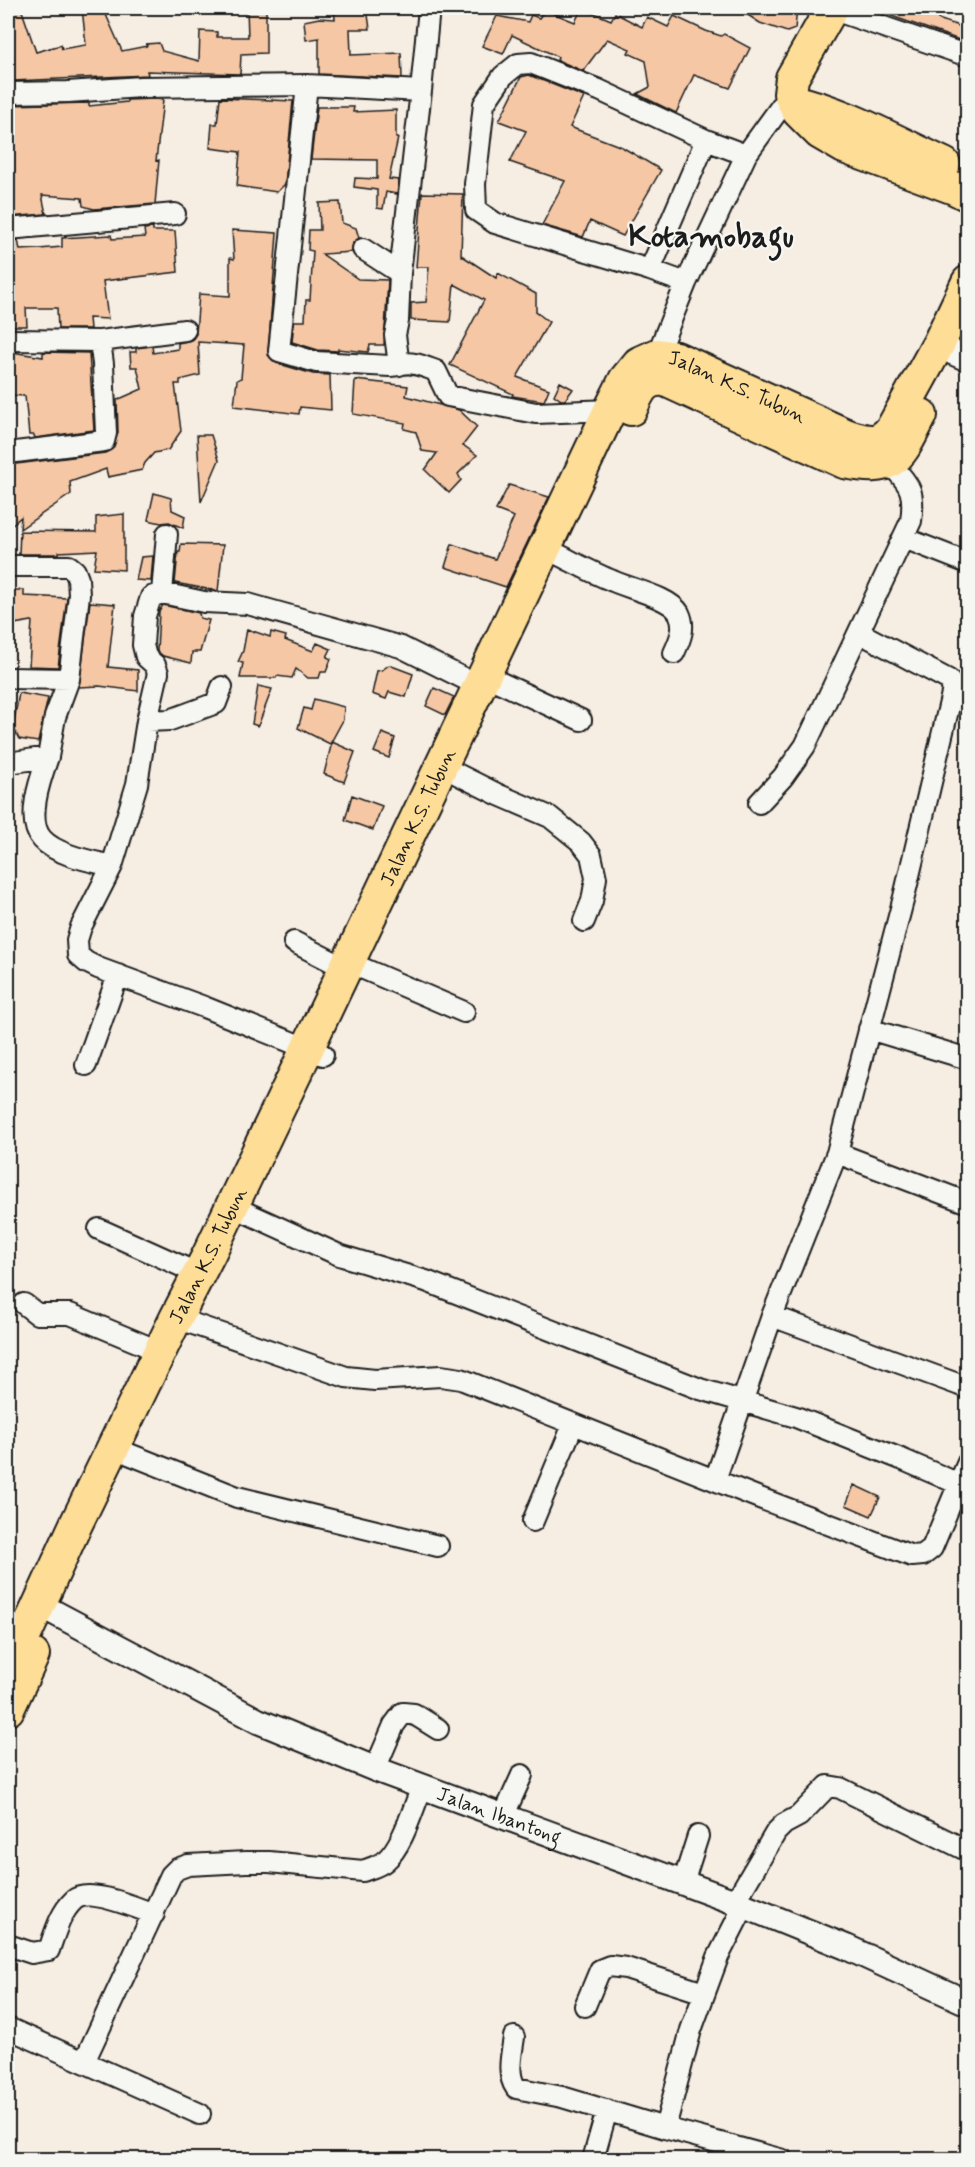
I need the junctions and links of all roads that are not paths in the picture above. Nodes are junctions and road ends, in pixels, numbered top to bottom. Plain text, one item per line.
1 (429, 8) edge
2 (832, 8) edge
3 (968, 56) edge
4 (307, 85) junction
5 (421, 91) junction
6 (8, 93) edge
7 (792, 98) junction
8 (706, 140) junction
9 (746, 155) junction
10 (968, 174) edge
11 (968, 195) edge
12 (175, 214) dead end
13 (8, 229) edge
14 (363, 249) dead end
15 (650, 270) junction
16 (400, 273) junction
17 (968, 282) edge
18 (686, 284) junction
19 (184, 330) dead end
20 (958, 337) edge
21 (8, 340) edge
22 (100, 341) junction
23 (399, 365) junction
24 (655, 367) junction
25 (610, 410) junction
26 (884, 452) junction
27 (8, 453) edge
28 (167, 534) dead end
29 (904, 537) junction
30 (559, 555) junction
31 (968, 563) edge
32 (8, 566) edge
33 (162, 593) junction
34 (860, 633) junction
35 (674, 653) dead end
36 (8, 678) edge
37 (69, 679) junction
38 (489, 684) junction
39 (222, 687) dead end
40 (581, 720) dead end
41 (147, 721) junction
42 (48, 757) junction
43 (8, 763) edge
44 (449, 770) junction
45 (759, 802) dead end
46 (112, 866) junction
47 (584, 921) dead end
48 (294, 942) dead end
49 (354, 968) junction
50 (118, 975) junction
51 (464, 1012) dead end
52 (869, 1029) junction
53 (316, 1051) junction
54 (968, 1059) edge
55 (86, 1065) dead end
56 (837, 1153) junction
57 (968, 1203) edge
58 (247, 1213) junction
59 (99, 1229) dead end
60 (199, 1274) junction
61 (24, 1304) dead end
62 (772, 1316) junction
63 (184, 1321) junction
64 (161, 1366) junction
65 (968, 1388) edge
66 (742, 1400) junction
67 (573, 1425) junction
68 (129, 1454) junction
69 (968, 1462) edge
70 (715, 1480) junction
71 (959, 1484) junction
72 (533, 1521) dead end
73 (438, 1546) dead end
74 (47, 1609) junction
75 (8, 1672) edge
76 (8, 1708) edge
77 (438, 1729) dead end
78 (375, 1769) junction
79 (522, 1775) dead end
80 (422, 1787) junction
81 (503, 1817) junction
82 (698, 1836) dead end
83 (968, 1851) edge
84 (683, 1883) junction
85 (739, 1904) junction
86 (154, 1914) junction
87 (8, 1945) edge
88 (704, 1993) junction
89 (968, 2003) edge
90 (585, 2006) dead end
91 (8, 2028) edge
92 (514, 2037) dead end
93 (84, 2062) junction
94 (607, 2110) junction
95 (200, 2114) dead end
96 (666, 2128) junction
97 (594, 2156) dead end
98 (783, 2160) edge

1 - 5 street
2 - 3 street
2 - 7 highway
4 - 5 street
4 - 6 street
4 - 23 street
5 - 16 street
7 - 9 street
7 - 10 highway
7 - 11 highway
8 - 9 street
8 - 15 street
8 - 15 street
9 - 18 street
12 - 13 street
14 - 16 street
15 - 18 street
16 - 23 street
17 - 20 highway
18 - 24 street
19 - 22 street
20 - 26 highway
21 - 22 street
22 - 27 street
23 - 25 street
24 - 25 highway, Jalan K.S. Tubun
24 - 26 highway, Jalan K.S. Tubun
24 - 30 highway, Jalan K.S. Tubun
25 - 38 highway, Jalan K.S. Tubun
26 - 29 street
28 - 33 street
29 - 31 street
29 - 34 street
30 - 35 street
30 - 38 highway, Jalan K.S. Tubun
32 - 37 street
33 - 38 street
33 - 41 street
34 - 45 street
34 - 52 street
36 - 37 street
37 - 42 street
38 - 40 street
38 - 44 highway, Jalan K.S. Tubun
39 - 41 street
41 - 46 street
42 - 43 street
42 - 46 street
44 - 47 street
44 - 49 highway, Jalan K.S. Tubun
46 - 50 street
48 - 49 street
49 - 51 street
49 - 53 highway, Jalan K.S. Tubun
50 - 53 street
50 - 55 street
52 - 54 street
52 - 56 street
53 - 58 highway, Jalan K.S. Tubun
53 - 60 highway, Jalan K.S. Tubun
56 - 57 street
56 - 62 street
58 - 63 highway, Jalan K.S. Tubun
58 - 66 street
59 - 60 street
60 - 63 highway, Jalan K.S. Tubun
61 - 64 street
62 - 65 street
62 - 66 street
63 - 64 highway, Jalan K.S. Tubun
63 - 67 street
64 - 68 highway, Jalan K.S. Tubun
64 - 74 highway, Jalan K.S. Tubun
66 - 70 street
66 - 71 street
67 - 70 street
67 - 72 street
68 - 73 street
68 - 74 highway, Jalan K.S. Tubun
69 - 71 street
70 - 71 street
74 - 75 highway, Jalan K.S. Tubun
74 - 76 highway, Jalan K.S. Tubun
74 - 78 street, Jalan Ibantong
77 - 78 street
78 - 80 street, Jalan Ibantong
79 - 81 street
80 - 81 street, Jalan Ibantong
80 - 86 street
81 - 84 street, Jalan Ibantong
82 - 84 street
83 - 85 street
84 - 85 street, Jalan Ibantong
85 - 88 street
85 - 89 street, Jalan Ibantong
86 - 87 street
86 - 93 street
88 - 90 street
88 - 96 street
91 - 93 street
92 - 94 street
93 - 95 street
94 - 96 street
94 - 97 street
96 - 98 street

